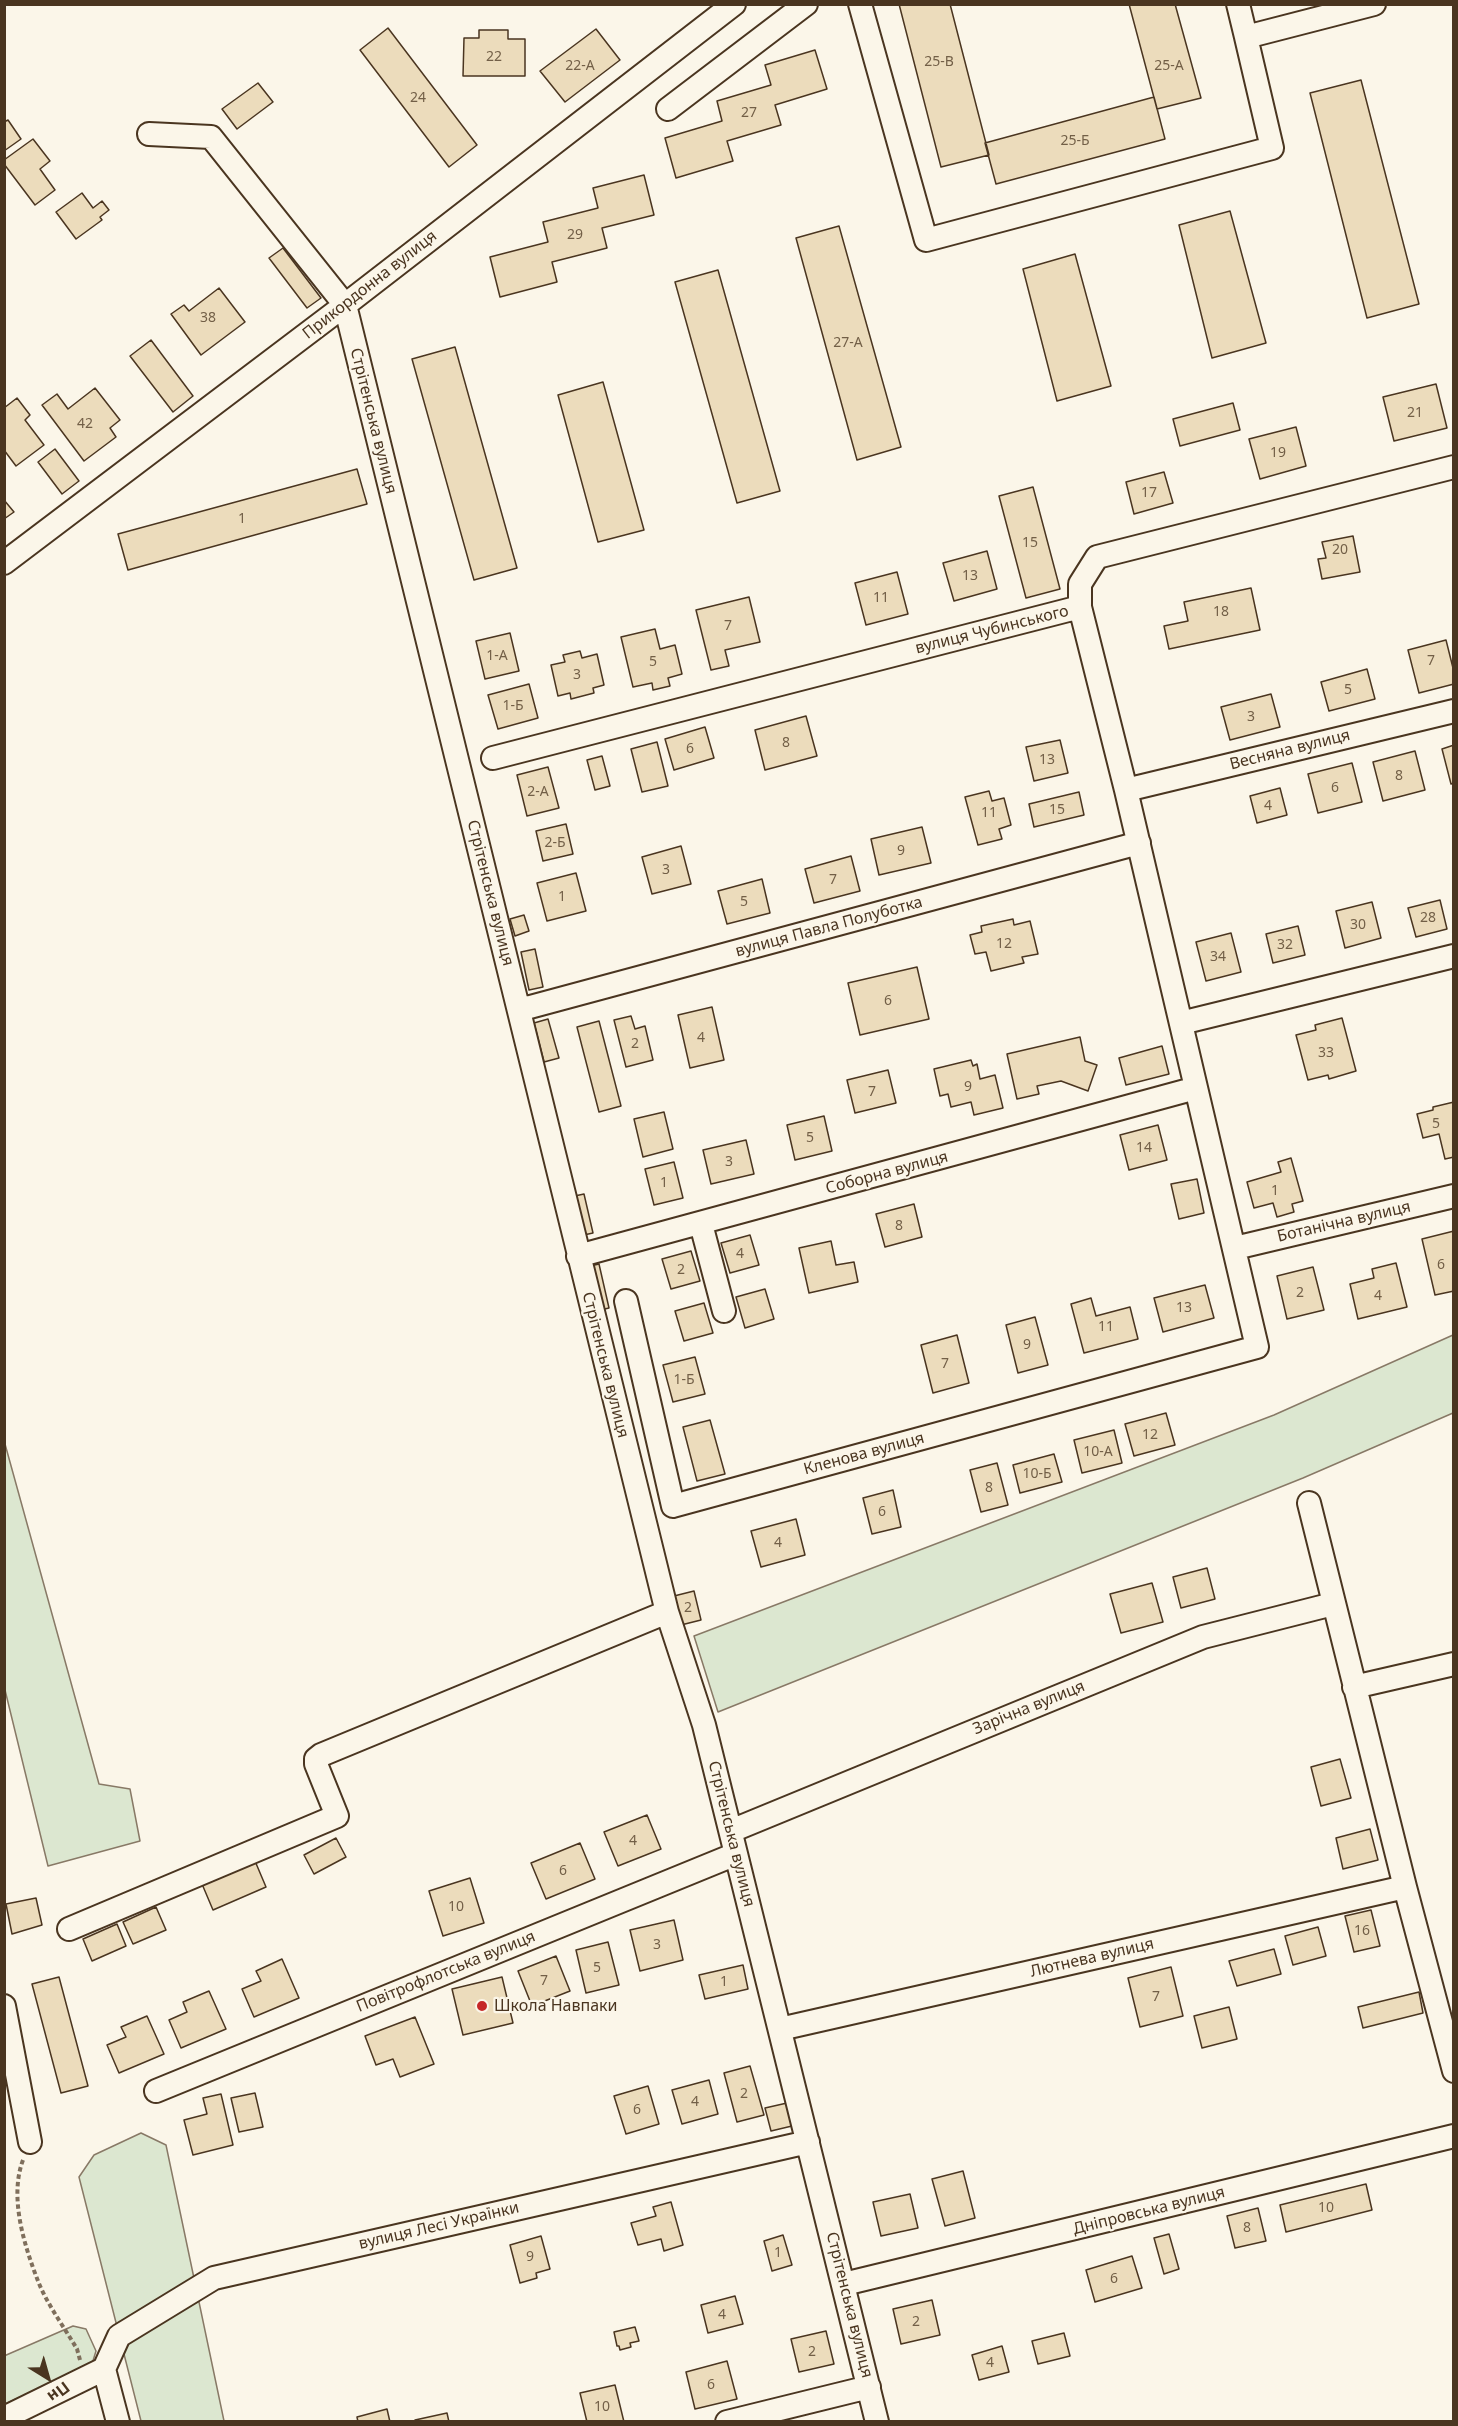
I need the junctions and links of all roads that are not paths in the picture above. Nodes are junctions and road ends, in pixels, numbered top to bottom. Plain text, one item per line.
1 (734, 4) edge
2 (806, 4) edge
3 (860, 4) edge
4 (1238, 4) edge
5 (1374, 4) edge
6 (1246, 37) junction
7 (668, 109) dead end
8 (149, 134) dead end
9 (345, 305) junction
10 (1454, 467) edge
11 (4, 563) edge
12 (1080, 607) junction
13 (1454, 711) edge
14 (494, 758) dead end
15 (1126, 790) junction
16 (1139, 843) junction
17 (1454, 956) edge
18 (519, 1008) junction
19 (1181, 1023) junction
20 (1196, 1088) junction
21 (1454, 1196) edge
22 (701, 1224) junction
23 (1235, 1248) junction
24 (578, 1256) junction
25 (626, 1301) dead end
26 (724, 1311) dead end
27 (1309, 1503) dead end
28 (1333, 1604) junction
29 (667, 1612) junction
30 (1454, 1664) edge
31 (1354, 1687) junction
32 (731, 1831) junction
33 (736, 1854) junction
34 (1405, 1887) junction
35 (69, 1929) dead end
36 (4, 2006) edge
37 (780, 2029) junction
38 (1454, 2071) edge
39 (156, 2091) dead end
40 (1454, 2136) edge
41 (30, 2142) road end
42 (808, 2142) junction
43 (844, 2284) junction
44 (95, 2373) junction
45 (869, 2387) junction
46 (4, 2418) edge
47 (118, 2421) edge
48 (727, 2421) edge
49 (877, 2421) edge

1 - 9 street, Прикордонна вулиця
2 - 7 street
3 - 6 street
4 - 6 street
5 - 6 street
8 - 9 street
9 - 11 street, Прикордонна вулиця
9 - 18 street, Стрітенська вулиця
10 - 12 street, вулиця Чубинського
12 - 14 street, вулиця Чубинського
12 - 15 street
13 - 15 street, Весняна вулиця
15 - 16 street
16 - 18 street, вулиця Павла Полуботка
16 - 19 street
17 - 19 street
18 - 24 street, Стрітенська вулиця
19 - 20 street
20 - 22 street, Соборна вулиця
20 - 23 street
21 - 23 street, Ботанічна вулиця
22 - 24 street, Соборна вулиця
22 - 26 street
23 - 25 street, Кленова вулиця
24 - 29 street, Стрітенська вулиця
27 - 28 street
28 - 31 street
28 - 32 street, Зарічна вулиця
29 - 32 street, Стрітенська вулиця
29 - 35 street
30 - 31 street
31 - 34 street
32 - 33 street, Стрітенська вулиця
33 - 37 street, Стрітенська вулиця
33 - 39 street, Повітрофлотська вулиця
34 - 37 street, Лютнева вулиця
34 - 38 street
36 - 41 street
37 - 42 street, Стрітенська вулиця
40 - 43 street, Дніпровська вулиця
42 - 43 street, Стрітенська вулиця
42 - 44 street, вулиця Лесі Українки
43 - 45 street, Стрітенська вулиця
44 - 46 street
44 - 47 street
45 - 48 street
45 - 49 street, Стрітенська вулиця

